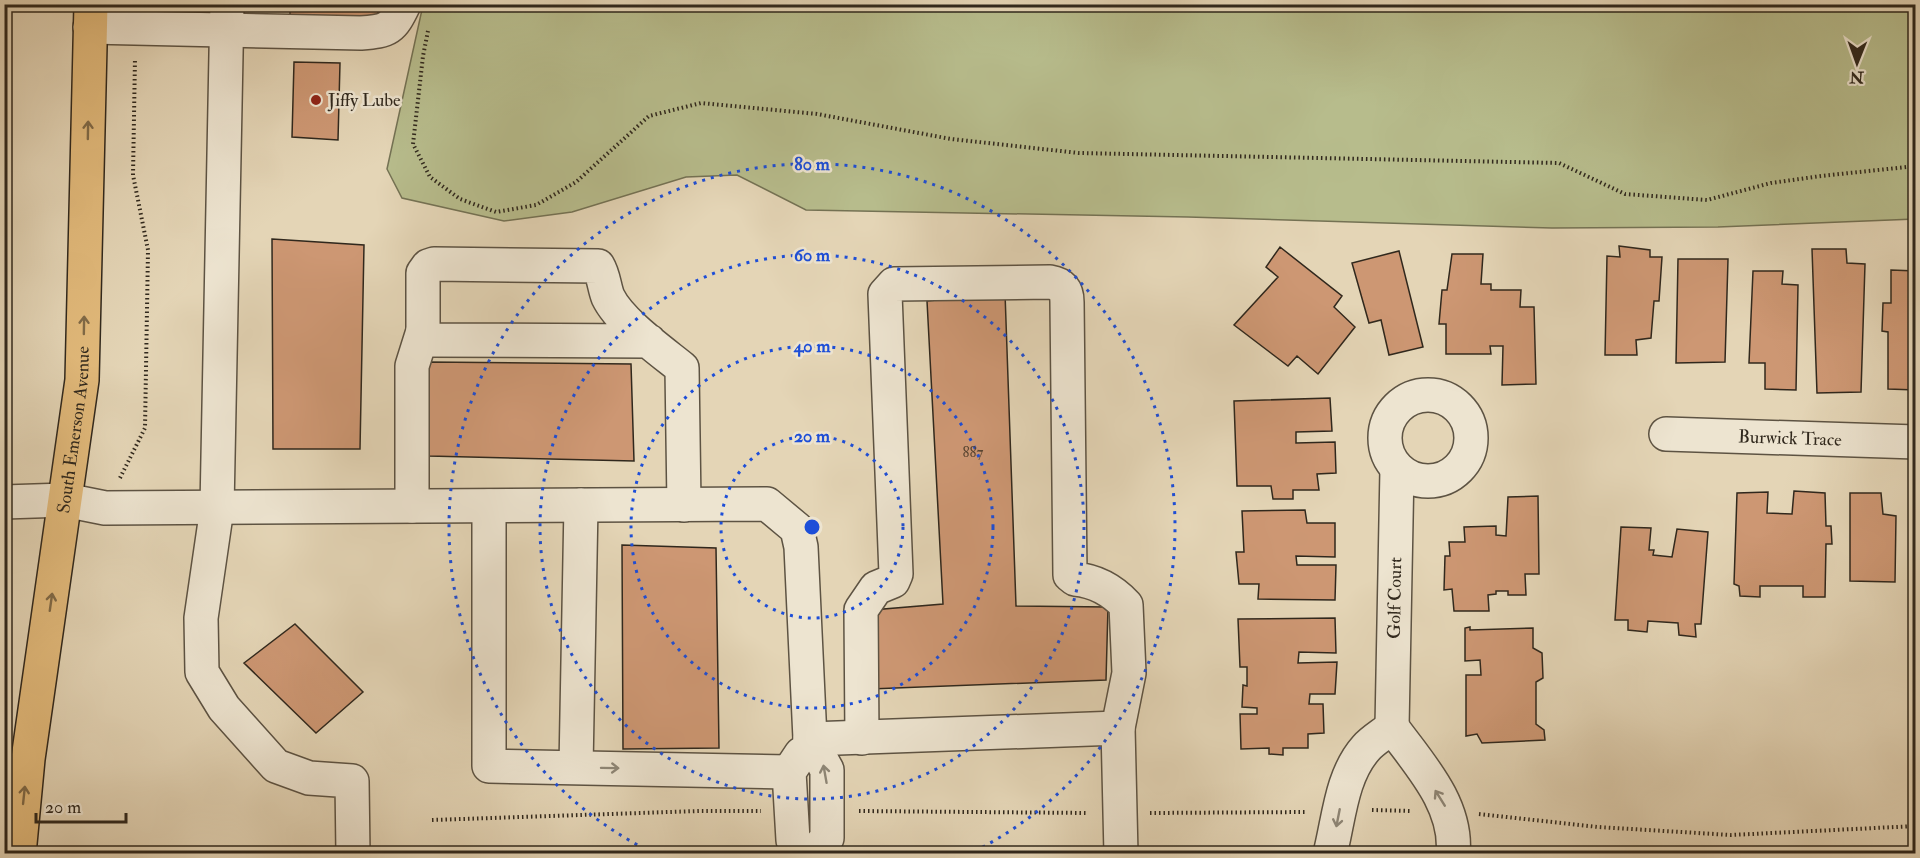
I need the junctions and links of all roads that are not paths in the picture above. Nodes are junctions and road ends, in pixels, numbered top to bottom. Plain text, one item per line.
1 (404, 4) edge
2 (91, 16) edge
3 (227, 17) edge
4 (423, 332) junction
5 (649, 341) junction
6 (1666, 434) dead end
7 (1916, 442) edge
8 (1397, 469) dead end
9 (65, 500) junction
10 (4, 502) edge
11 (581, 505) junction
12 (684, 505) junction
13 (412, 506) junction
14 (489, 506) junction
15 (217, 508) junction
16 (1392, 727) junction
17 (1118, 728) junction
18 (862, 738) junction
19 (810, 739) junction
20 (576, 767) junction
21 (789, 772) junction
22 (19, 854) edge
23 (353, 854) edge
24 (805, 854) edge
25 (813, 854) edge
26 (1121, 854) edge
27 (1330, 854) edge
28 (1453, 854) edge

1 - 3 street
2 - 3 street
9 -> 2 main road, South Emerson Avenue
3 - 15 street
4 - 5 street
4 - 5 street
4 - 13 street
5 - 12 street
6 - 7 street, Burwick Trace
8 - 16 street, Golf Court
9 - 10 street
9 - 15 street
22 -> 9 main road, South Emerson Avenue
11 - 12 street
11 - 14 street
11 - 20 street
12 - 19 street
13 - 14 street
13 - 15 street
14 - 20 street
15 - 23 street
16 -> 27 street
28 -> 16 street
17 - 18 street
17 - 18 street
17 - 26 street
18 - 19 street
19 - 21 street
25 -> 19 street
20 -> 21 street
21 - 24 street

